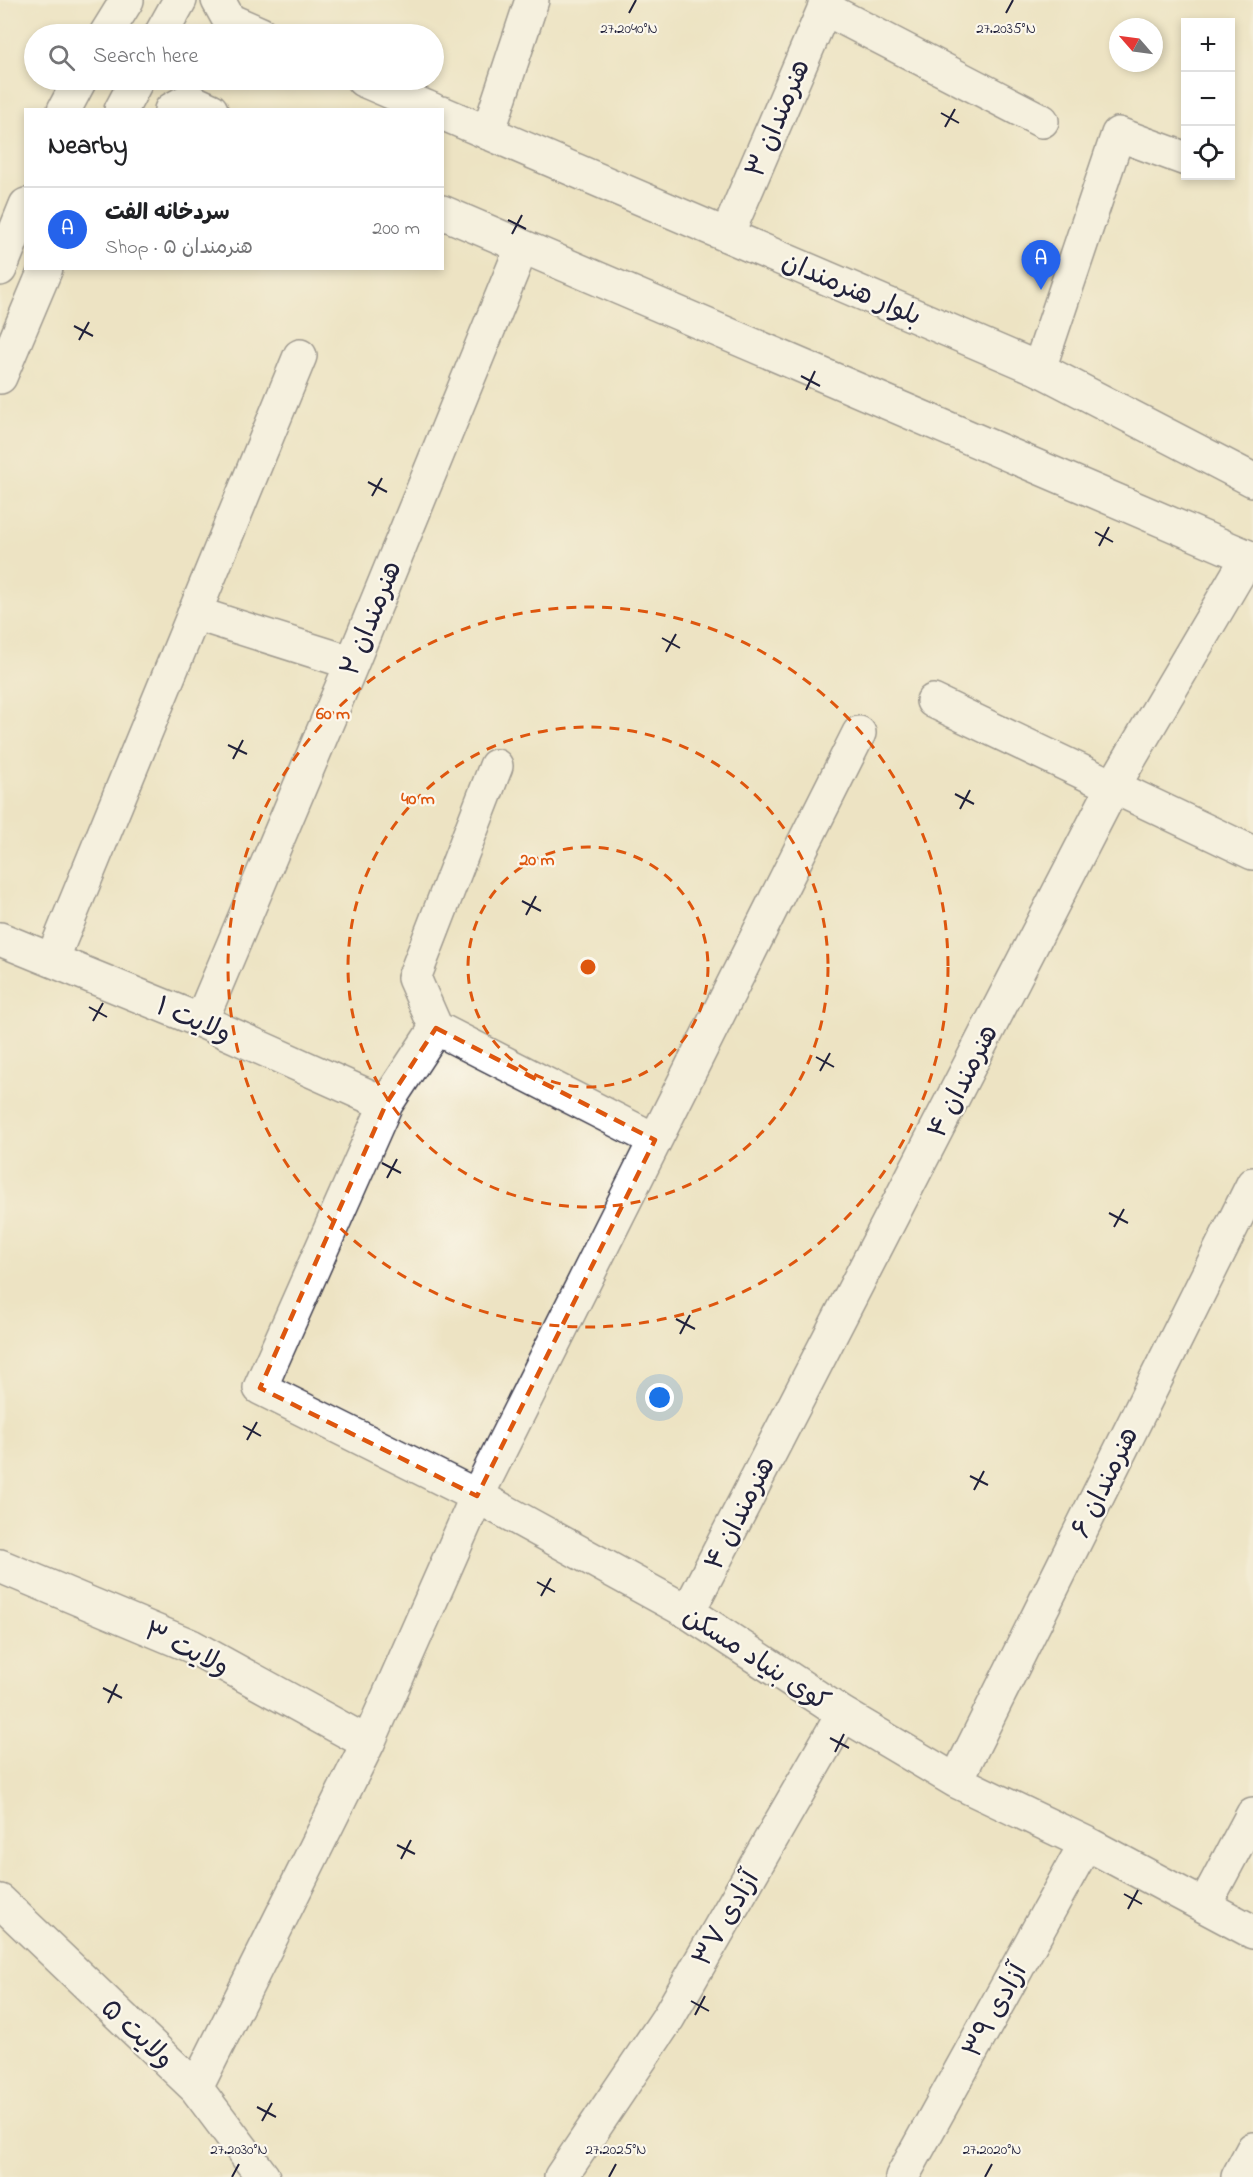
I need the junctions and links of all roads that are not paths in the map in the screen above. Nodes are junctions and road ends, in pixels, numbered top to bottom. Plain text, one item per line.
1 (127, 0) edge
2 (180, 0) edge
3 (218, 0) edge
4 (532, 0) edge
5 (826, 4) edge
6 (112, 24) edge
7 (167, 24) edge
8 (239, 24) edge
9 (75, 90) edge
10 (132, 90) edge
11 (386, 90) edge
12 (65, 108) edge
13 (122, 108) edge
14 (175, 108) edge
15 (207, 108) edge
16 (428, 108) edge
17 (444, 115) edge
18 (1042, 120) dead end
19 (488, 133) junction
20 (1181, 158) edge
21 (24, 211) edge
22 (444, 213) edge
23 (727, 235) junction
24 (522, 247) junction
25 (0, 270) edge
26 (45, 270) edge
27 (300, 356) dead end
28 (1039, 369) junction
29 (0, 376) edge
30 (1253, 480) edge
31 (1251, 554) edge
32 (194, 613) junction
33 (352, 663) junction
34 (933, 701) dead end
35 (859, 733) dead end
36 (496, 766) dead end
37 (1113, 787) junction
38 (1253, 853) edge
39 (0, 939) edge
40 (52, 960) junction
41 (201, 1021) junction
42 (436, 1028) junction
43 (386, 1104) junction
44 (655, 1140) junction
45 (1253, 1184) edge
46 (477, 1496) junction
47 (0, 1566) edge
48 (688, 1612) junction
49 (843, 1714) junction
50 (368, 1743) junction
51 (956, 1781) junction
52 (1253, 1814) edge
53 (1086, 1843) junction
54 (0, 1901) edge
55 (1204, 1906) junction
56 (1253, 1932) edge
57 (196, 2088) junction
58 (1253, 2149) edge
59 (263, 2177) edge
60 (561, 2177) edge
61 (902, 2177) edge
62 (1238, 2177) edge

1 - 6 street
2 - 7 street
3 - 8 street
4 - 19 street
5 - 18 street
5 - 23 street, هنرمندان ۳
9 - 12 street
10 - 13 street
11 - 16 street
14 - 15 street
17 - 19 street, بلوار هنرمندان
19 - 23 street, بلوار هنرمندان
20 - 28 street
21 - 25 street
22 - 24 street
23 - 28 street, بلوار هنرمندان
24 - 31 street
24 - 33 street, هنرمندان ۲
26 - 29 street
27 - 32 street
28 - 30 street, بلوار هنرمندان
31 - 37 street, هنرمندان ۴
32 - 33 street
32 - 40 street
33 - 41 street, هنرمندان ۲
34 - 37 street
35 - 44 street
36 - 42 street
37 - 38 street
37 - 48 street, هنرمندان ۴
39 - 40 street, ولایت ۱
40 - 41 street, ولایت ۱
41 - 43 street, ولایت ۱
42 - 43 street
42 - 44 street
43 - 46 street, کوی بنیاد مسکن
44 - 46 street
45 - 51 street, هنرمندان ۶
46 - 48 street, کوی بنیاد مسکن
46 - 50 street
47 - 50 street, ولایت ۳
48 - 49 street, کوی بنیاد مسکن
49 - 51 street, کوی بنیاد مسکن
49 - 60 street, آزادی ۳۷
50 - 57 street
51 - 53 street, کوی بنیاد مسکن
52 - 55 street
53 - 55 street, کوی بنیاد مسکن
53 - 61 street, آزادی ۳۹
54 - 57 street, ولایت ۵
55 - 56 street, کوی بنیاد مسکن
57 - 59 street, ولایت ۵
58 - 62 street

